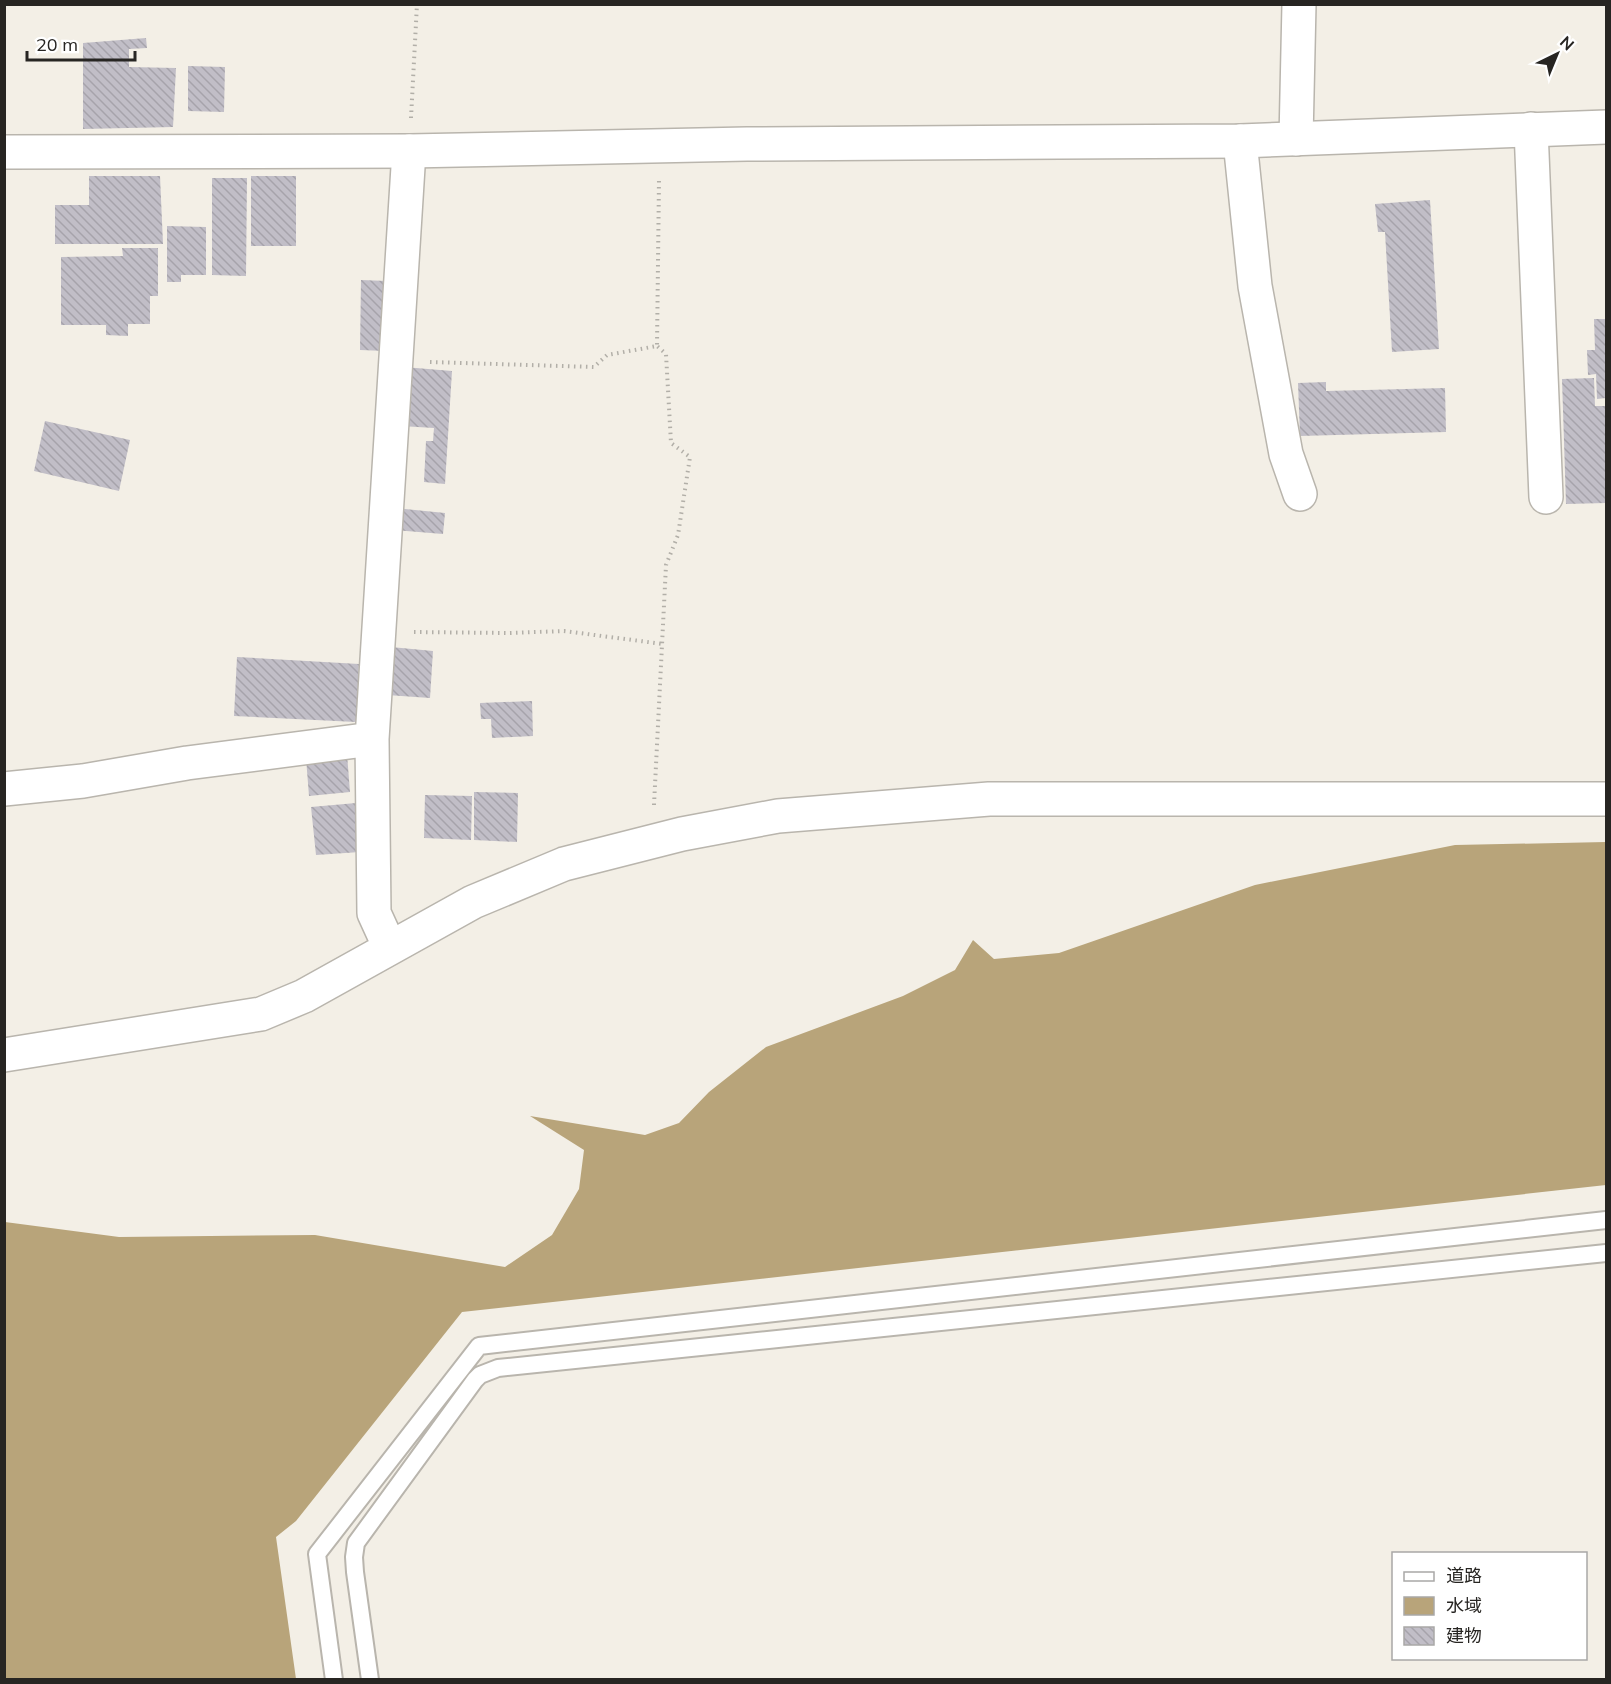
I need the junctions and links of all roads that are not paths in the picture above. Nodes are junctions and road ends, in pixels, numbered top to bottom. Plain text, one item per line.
1 (1299, 4) edge
2 (1606, 127) edge
3 (1531, 129) junction
4 (1296, 139) junction
5 (1239, 141) junction
6 (409, 151) junction
7 (4, 152) edge
8 (1300, 494) dead end
9 (1546, 497) dead end
10 (372, 739) junction
11 (4, 789) edge
12 (1606, 799) edge
13 (390, 948) junction
14 (4, 1055) edge
15 (1606, 1220) edge
16 (1606, 1253) edge
17 (334, 1680) edge
18 (370, 1680) edge

1 - 4 street
2 - 3 street
3 - 4 street
3 - 9 street
4 - 5 street
5 - 6 street
5 - 8 street
6 - 7 street
6 - 10 street
10 - 11 street
10 - 13 street
12 - 13 street
13 - 14 street
15 - 17 lane
16 - 18 lane

